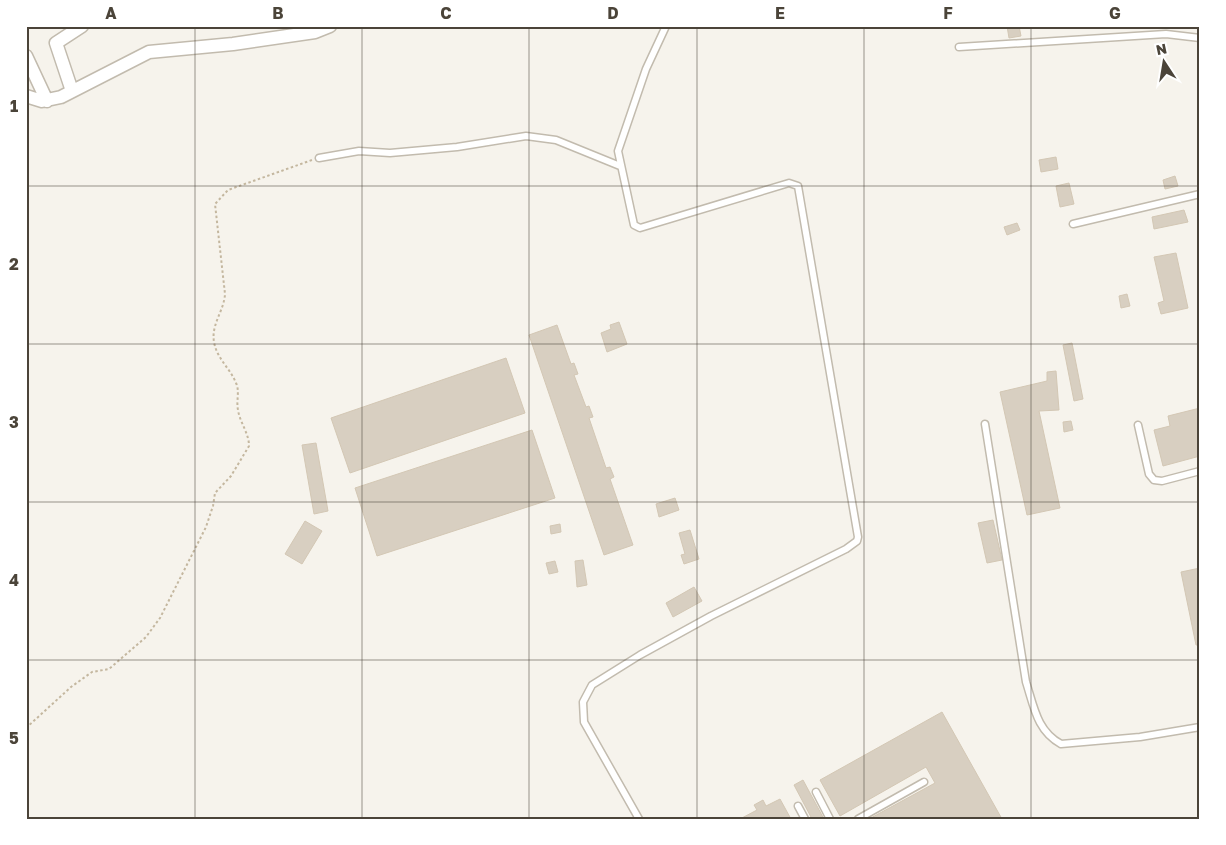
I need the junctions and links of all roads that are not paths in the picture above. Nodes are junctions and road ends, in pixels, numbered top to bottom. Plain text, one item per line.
1 (82, 26) edge
2 (330, 26) edge
3 (666, 26) edge
4 (69, 30) edge
5 (1200, 38) edge
6 (959, 47) dead end
7 (26, 56) edge
8 (72, 91) junction
9 (26, 96) edge
10 (47, 101) junction
11 (319, 158) road end
12 (620, 166) junction
13 (1200, 194) edge
14 (1073, 224) dead end
15 (984, 424) dead end
16 (1138, 425) dead end
17 (1200, 472) edge
18 (1200, 727) edge
19 (924, 782) dead end
20 (816, 792) dead end
21 (798, 806) dead end
22 (639, 819) edge
23 (804, 819) edge
24 (830, 819) edge
25 (858, 819) edge

1 - 4 street
2 - 8 street
3 - 12 lane
4 - 8 street
5 - 6 lane
7 - 10 street
8 - 10 street
9 - 10 street
11 - 12 lane
12 - 22 lane
13 - 14 lane
15 - 18 lane
16 - 17 lane
19 - 25 lane
20 - 24 lane
21 - 23 lane

